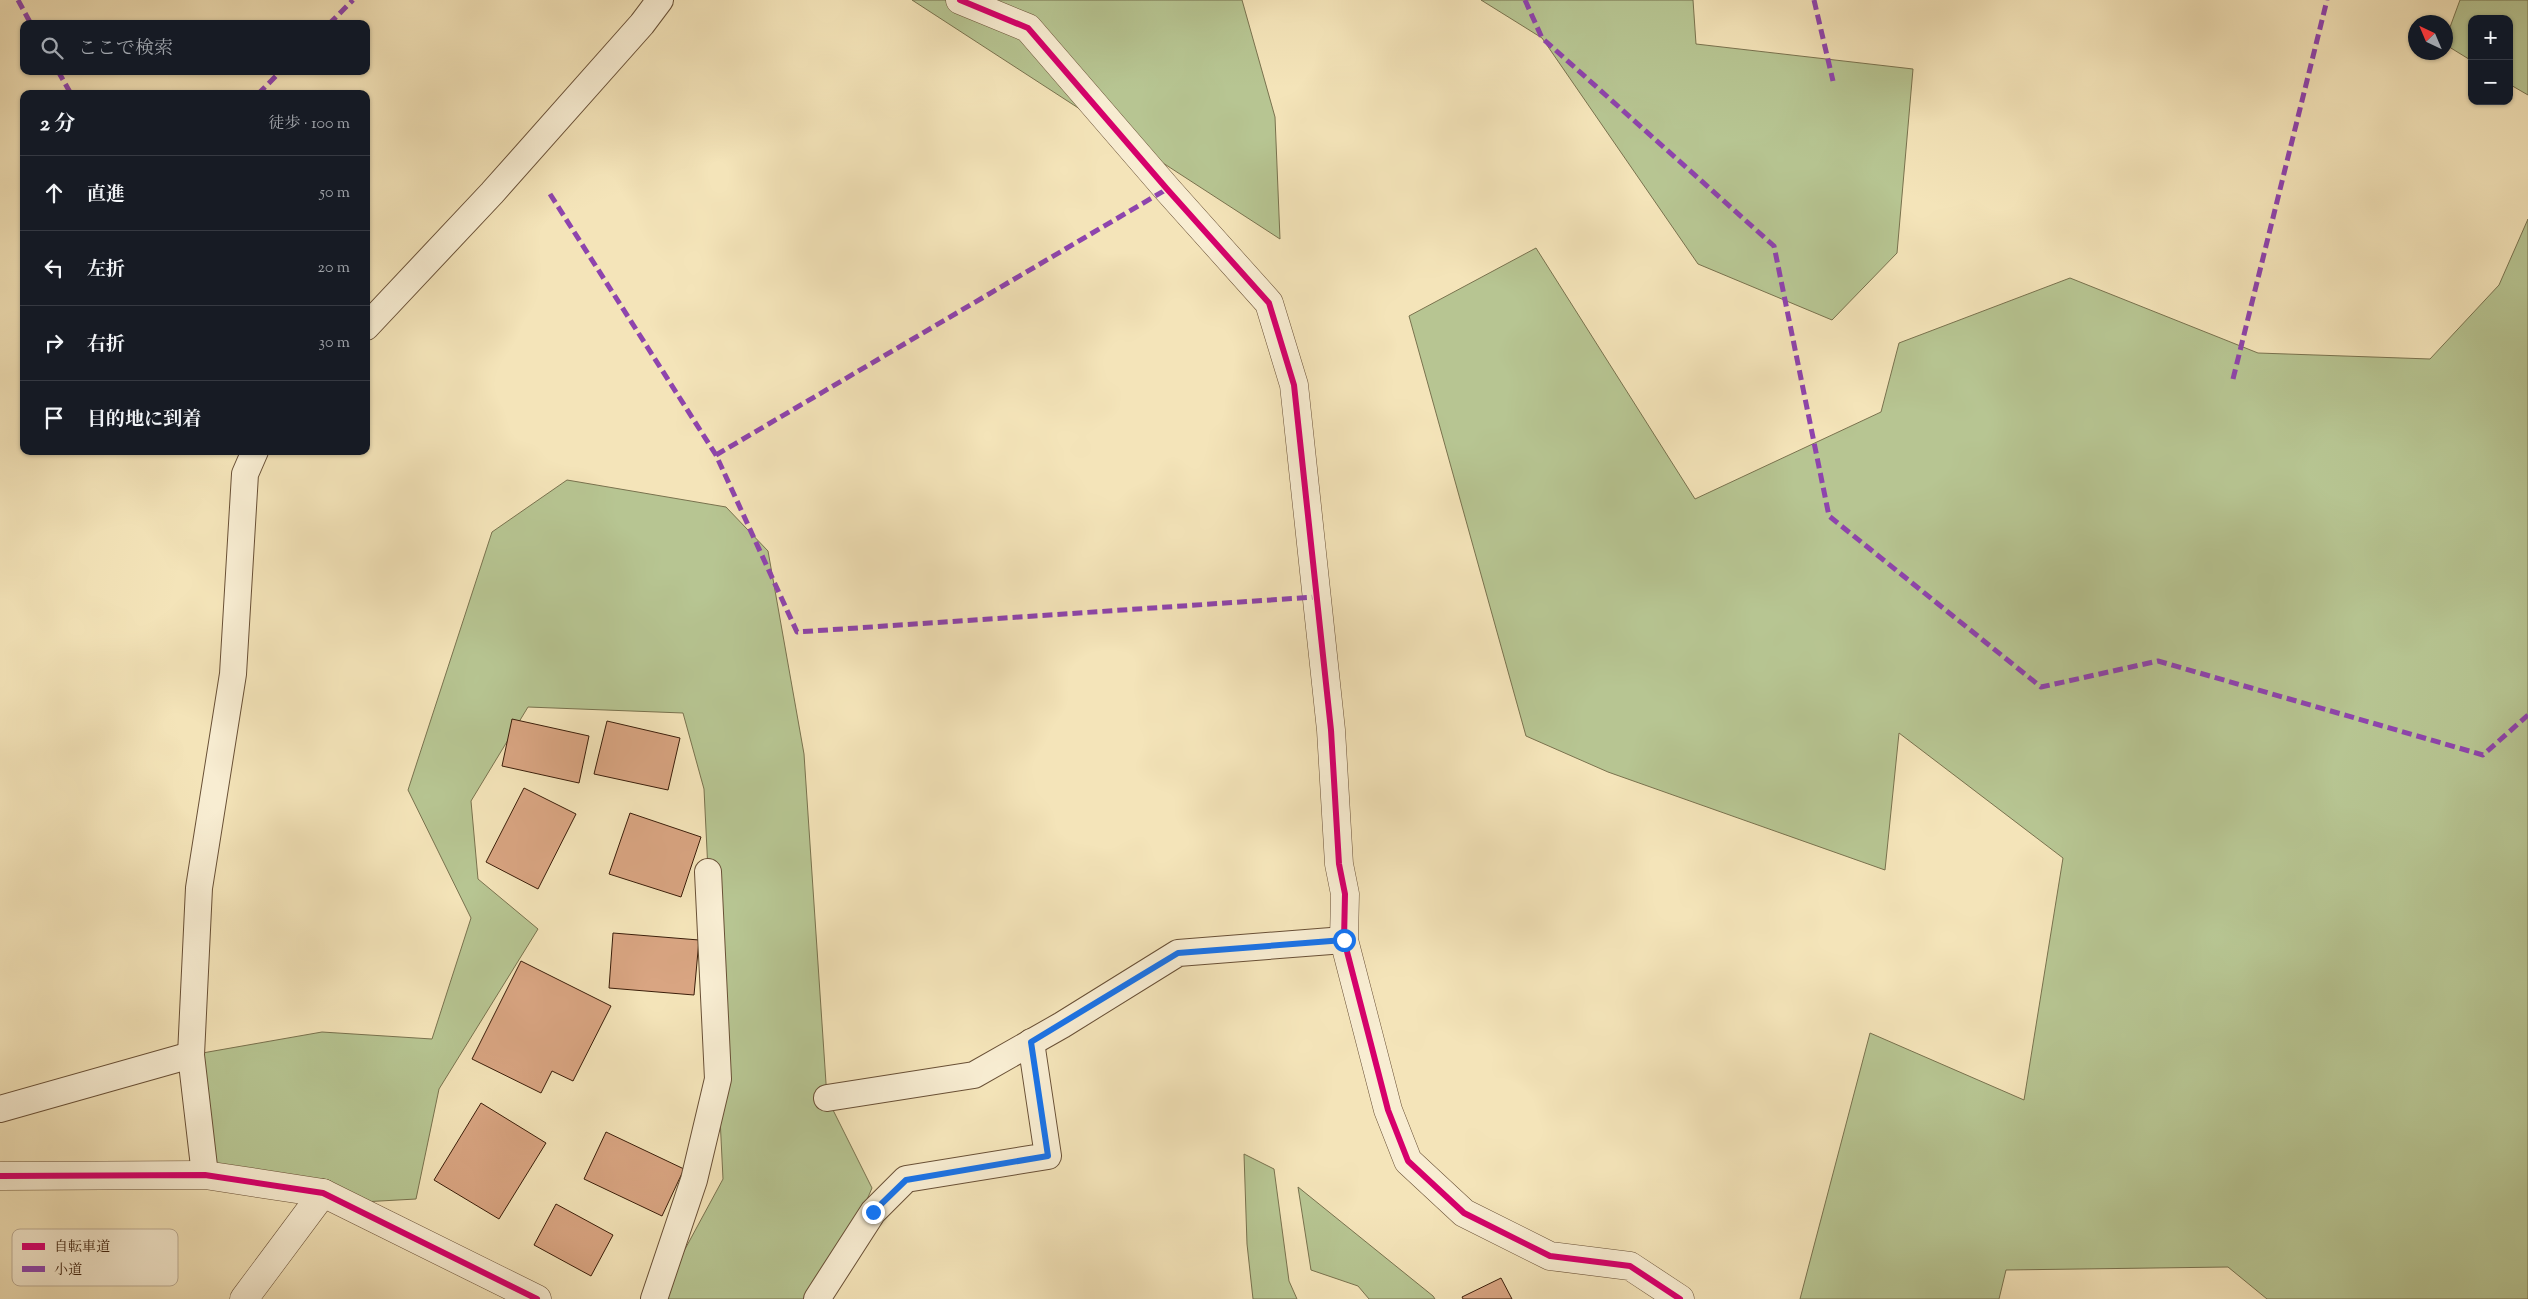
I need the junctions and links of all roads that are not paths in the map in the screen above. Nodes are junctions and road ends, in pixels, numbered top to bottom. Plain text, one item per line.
1 (660, 0) edge
2 (960, 0) edge
3 (370, 324) edge
4 (253, 455) edge
5 (708, 872) dead end
6 (1344, 940) junction
7 (1031, 1042) junction
8 (191, 1055) junction
9 (827, 1098) dead end
10 (0, 1109) edge
11 (205, 1175) junction
12 (0, 1176) edge
13 (323, 1193) junction
14 (244, 1299) edge
15 (537, 1299) edge
16 (654, 1299) edge
17 (817, 1299) edge
18 (1680, 1299) edge

1 - 3 lane
2 - 6 street
4 - 8 lane
5 - 16 lane
6 - 7 lane
6 - 18 street
7 - 9 lane
7 - 17 lane
8 - 10 lane
8 - 11 lane
11 - 12 street
11 - 13 street
13 - 14 street
13 - 15 street

